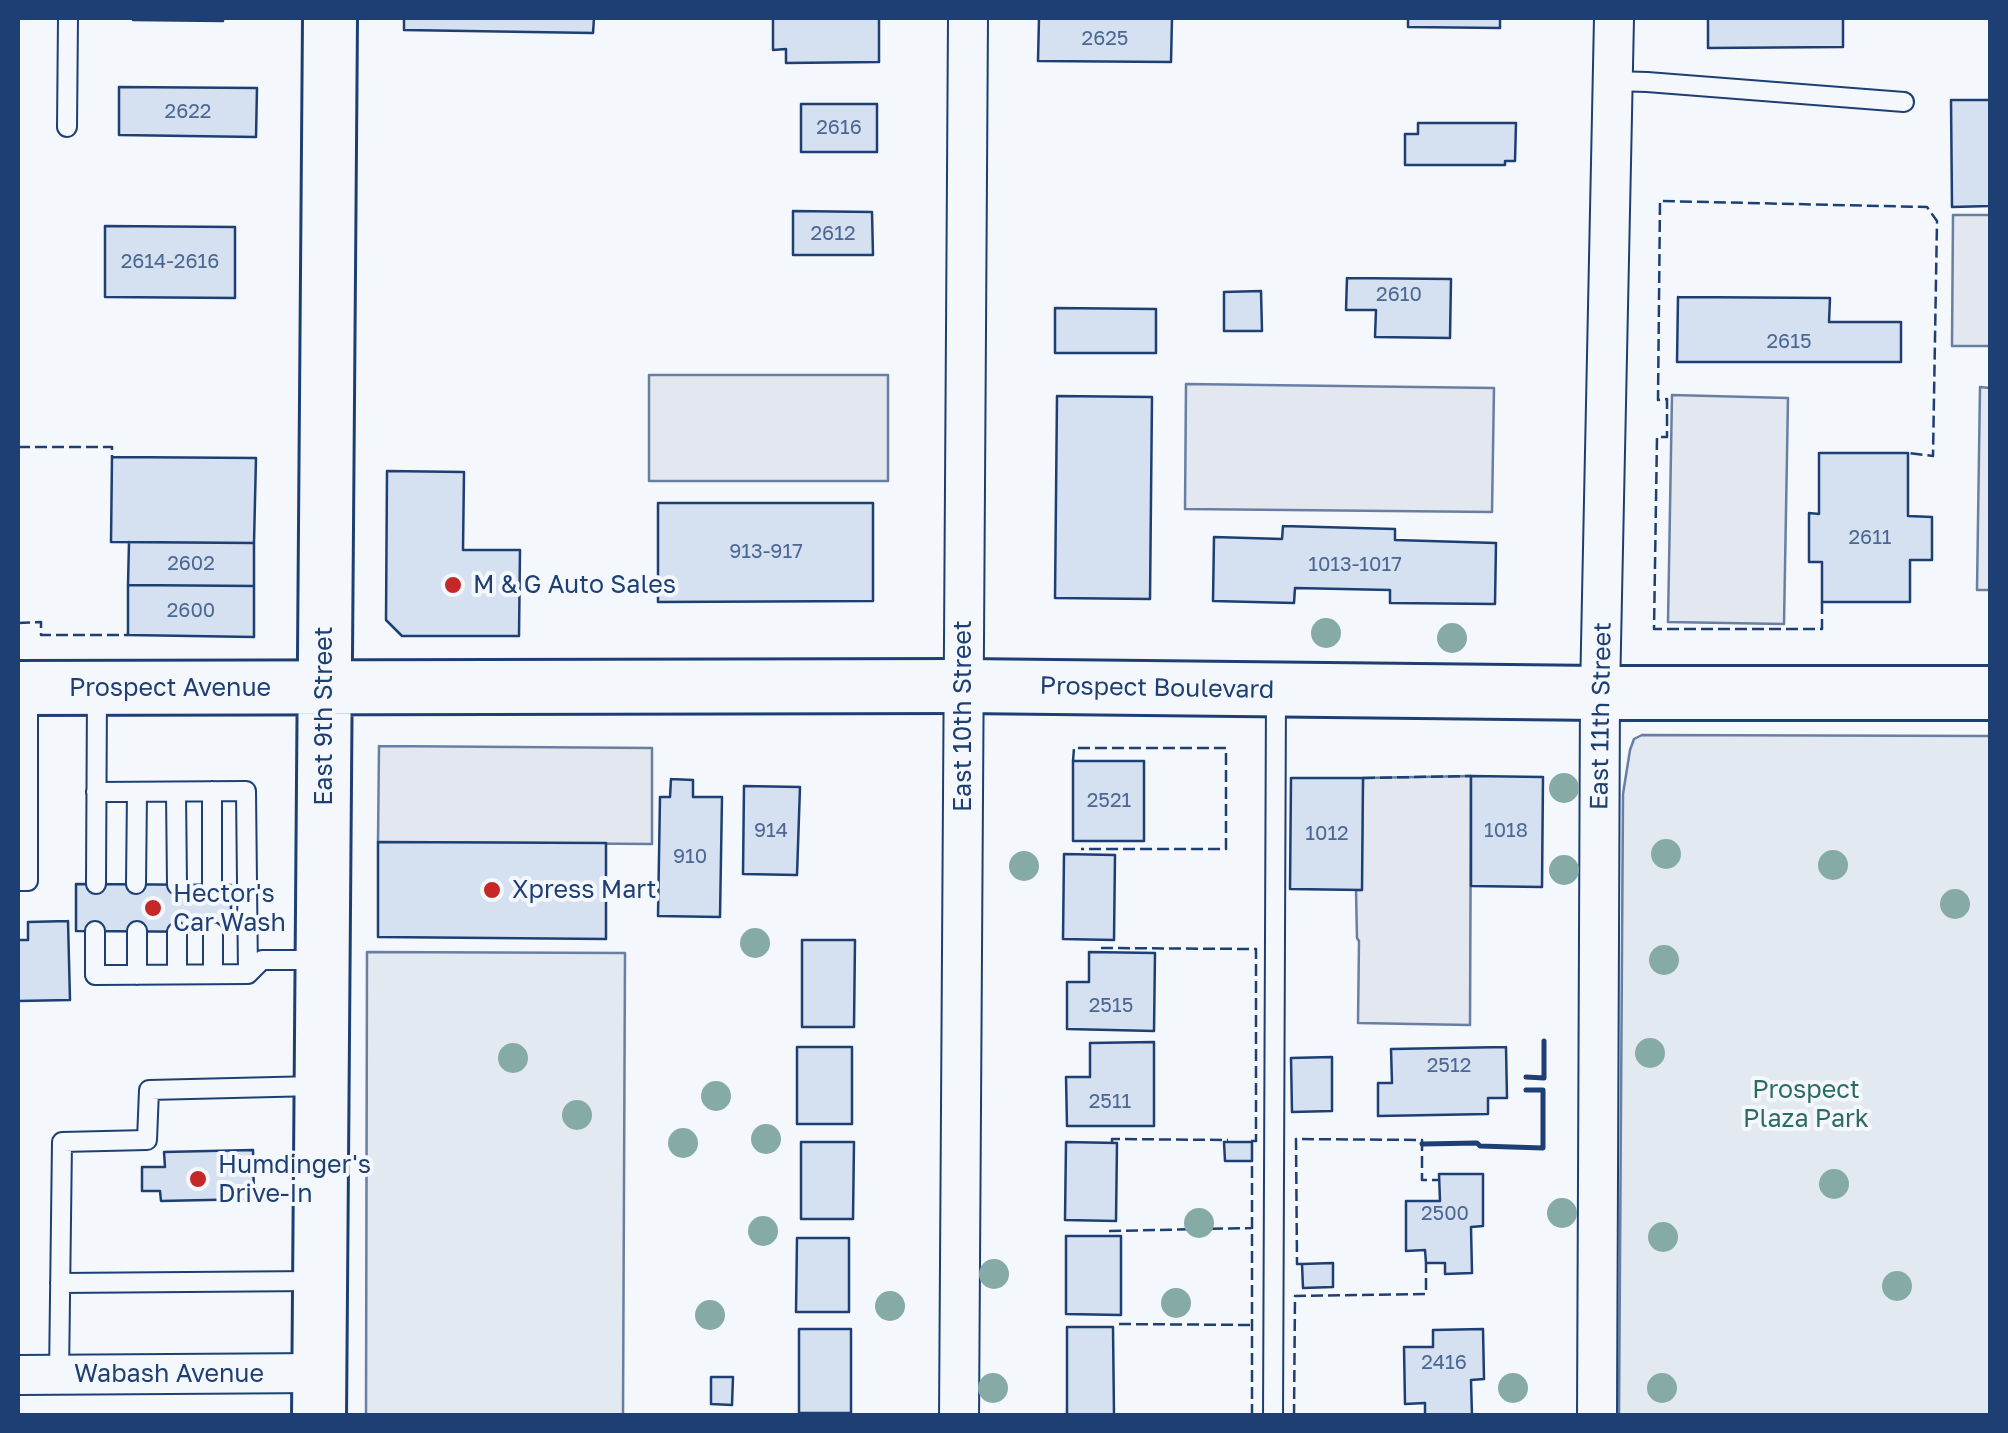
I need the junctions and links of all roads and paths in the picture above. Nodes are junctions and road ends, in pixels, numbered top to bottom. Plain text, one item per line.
1 (68, 18) edge
2 (330, 18) edge
3 (968, 18) edge
4 (1614, 18) edge
5 (1613, 81) junction
6 (1904, 102) dead end
7 (67, 127) dead end
8 (963, 686) junction
9 (23, 688) edge
10 (97, 688) junction
11 (324, 688) junction
12 (1276, 690) junction
13 (1600, 693) junction
14 (1990, 693) edge
15 (212, 791) junction
16 (96, 792) junction
17 (137, 792) junction
18 (176, 792) junction
19 (18, 881) edge
20 (96, 884) dead end
21 (136, 884) dead end
22 (212, 884) dead end
23 (177, 885) dead end
24 (95, 931) dead end
25 (137, 932) dead end
26 (177, 932) dead end
27 (212, 932) dead end
28 (322, 960) junction
29 (177, 974) junction
30 (213, 974) junction
31 (248, 974) junction
32 (137, 975) junction
33 (321, 1086) junction
34 (320, 1281) junction
35 (60, 1283) junction
36 (18, 1375) edge
37 (59, 1375) junction
38 (319, 1394) edge
39 (960, 1416) edge
40 (1273, 1416) edge
41 (1597, 1416) edge

1 - 7 lane
2 - 11 main road, East 9th Street
3 - 8 street, East 10th Street
4 - 5 street, East 11th Street
5 - 6 lane
5 - 13 street, East 11th Street
8 - 11 main road, Prospect Boulevard
8 - 12 main road, Prospect Boulevard
8 - 39 street, East 10th Street
9 - 10 main road, Prospect Avenue
9 - 19 lane
10 - 11 main road, Prospect Avenue
10 - 16 lane
11 - 28 main road, East 9th Street
12 - 13 main road, Prospect Boulevard
12 - 40 lane
13 - 14 main road, Prospect Boulevard
13 - 41 street, East 11th Street
15 - 18 lane
15 - 22 lane
15 - 31 lane
16 - 17 lane
16 - 20 lane
17 - 18 lane
17 - 21 lane
18 - 23 lane
24 - 32 lane
25 - 32 lane
26 - 29 lane
27 - 30 lane
28 - 31 lane
28 - 33 main road, East 9th Street
29 - 30 lane
29 - 32 lane
30 - 31 lane
33 - 34 main road, East 9th Street
33 - 35 lane
34 - 35 lane
34 - 38 main road, East 9th Street
35 - 37 lane
36 - 37 street, Wabash Avenue
37 - 38 street, Wabash Avenue

